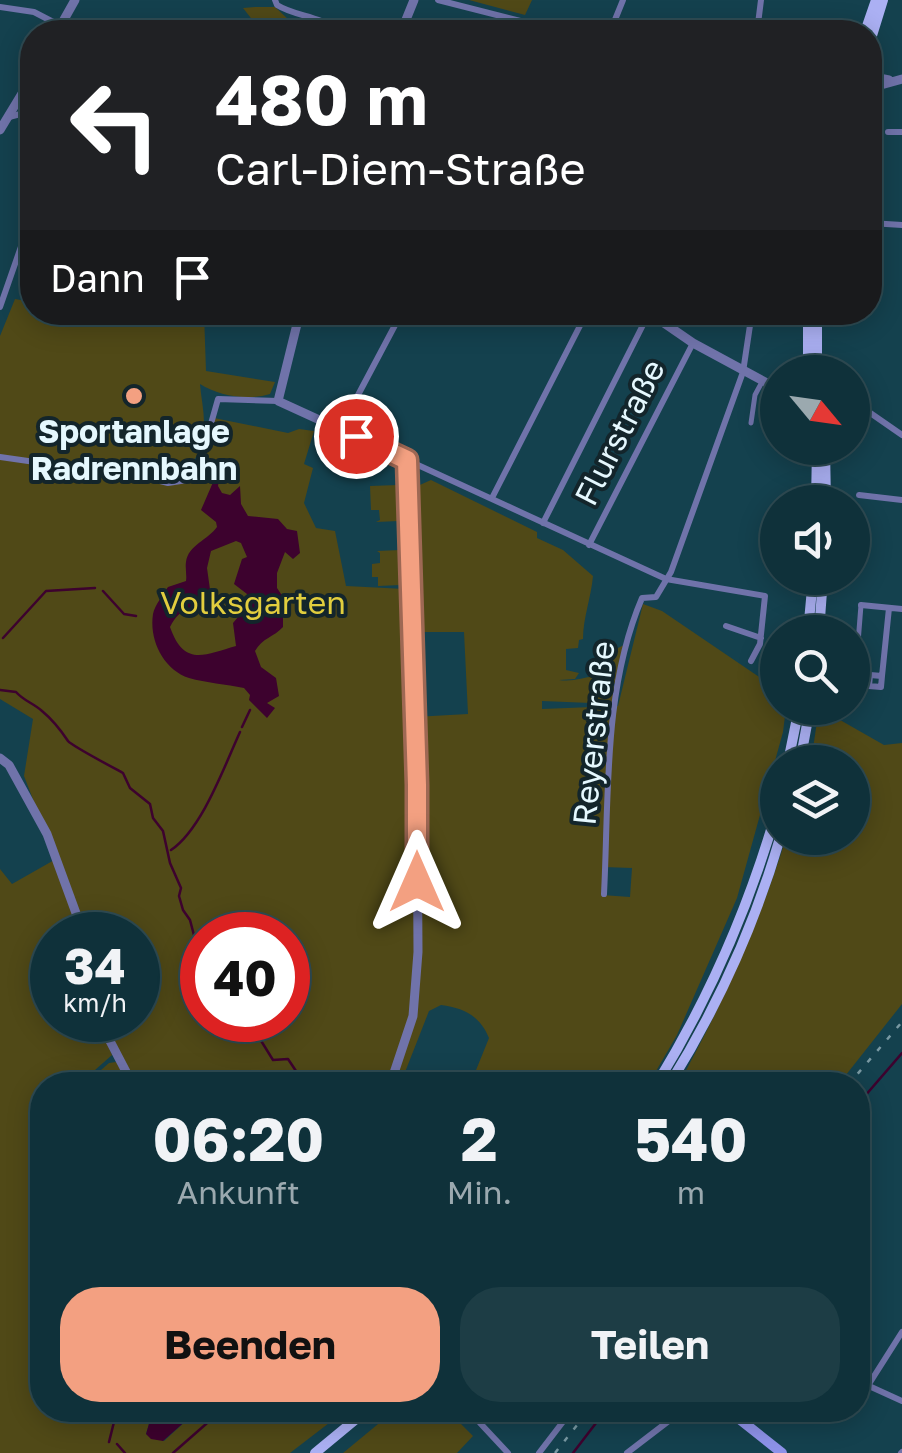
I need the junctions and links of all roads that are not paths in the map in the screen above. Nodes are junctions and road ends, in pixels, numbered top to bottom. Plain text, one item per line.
1 (275, 0) edge
2 (284, 0) edge
3 (438, 0) edge
4 (0, 7) edge
5 (290, 13) junction
6 (46, 20) edge
7 (318, 20) edge
8 (517, 20) edge
9 (20, 99) edge
10 (20, 115) edge
11 (9, 118) junction
12 (0, 130) edge
13 (888, 132) dead end
14 (902, 132) edge
15 (20, 250) edge
16 (0, 307) edge
17 (297, 325) edge
18 (395, 325) edge
19 (580, 325) edge
20 (643, 325) edge
21 (665, 325) edge
22 (674, 325) edge
23 (750, 325) edge
24 (808, 325) edge
25 (817, 325) edge
26 (672, 330) junction
27 (693, 342) junction
28 (808, 355) edge
29 (817, 355) edge
30 (743, 372) junction
31 (760, 381) edge
32 (760, 386) edge
33 (278, 401) junction
34 (870, 413) edge
35 (751, 422) dead end
36 (340, 428) junction
37 (902, 434) edge
38 (0, 457) edge
39 (407, 460) junction
40 (870, 496) edge
41 (492, 499) junction
42 (902, 500) edge
43 (543, 523) junction
44 (589, 545) junction
45 (666, 579) junction
46 (861, 605) joint
47 (889, 608) junction
48 (902, 609) edge
49 (763, 615) edge
50 (860, 615) edge
51 (726, 626) dead end
52 (760, 638) edge
53 (760, 640) edge
54 (751, 662) dead end
55 (870, 686) edge
56 (0, 758) edge
57 (763, 855) edge
58 (774, 855) edge
59 (604, 894) dead end
60 (76, 912) edge
61 (111, 1042) edge
62 (126, 1072) edge
63 (394, 1072) edge
64 (663, 1072) edge
65 (676, 1072) edge
66 (902, 1332) edge
67 (870, 1382) edge
68 (870, 1384) edge
69 (902, 1400) edge
70 (352, 1422) edge
71 (563, 1422) edge
72 (667, 1422) edge
73 (743, 1422) edge
74 (480, 1423) dead end
75 (314, 1453) edge
76 (508, 1453) edge
77 (538, 1453) edge
78 (627, 1453) edge
79 (782, 1453) edge

1 - 5 street
2 - 5 street
3 - 8 street
4 - 6 street
5 - 7 street
9 - 11 street
10 - 11 street
11 - 12 street
13 - 14 street
15 - 16 street
17 - 33 street
18 - 36 street
19 - 41 street
20 - 43 street
21 - 26 street
22 - 26 street
23 - 30 street, Reyerstraße
24 - 28 main road
25 - 29 main road
26 - 27 street
27 - 30 street
27 - 44 street, Flurstraße
30 - 31 street
30 - 45 street, Reyerstraße
32 - 35 street
33 - 36 street
33 - 38 street
34 - 37 street
36 - 39 street
39 - 41 street
39 - 63 street
40 - 42 street
41 - 43 street
43 - 44 street
44 - 45 street
45 - 49 street
45 - 59 street, Reyerstraße
46 - 47 street
46 - 50 street
47 - 48 street
47 - 55 street
51 - 52 street
53 - 54 street
56 - 60 street
57 - 64 main road
58 - 65 main road
61 - 62 street
66 - 67 street
68 - 69 street
70 - 75 main road
71 - 77 street
72 - 78 street
73 - 79 main road
74 - 76 street

